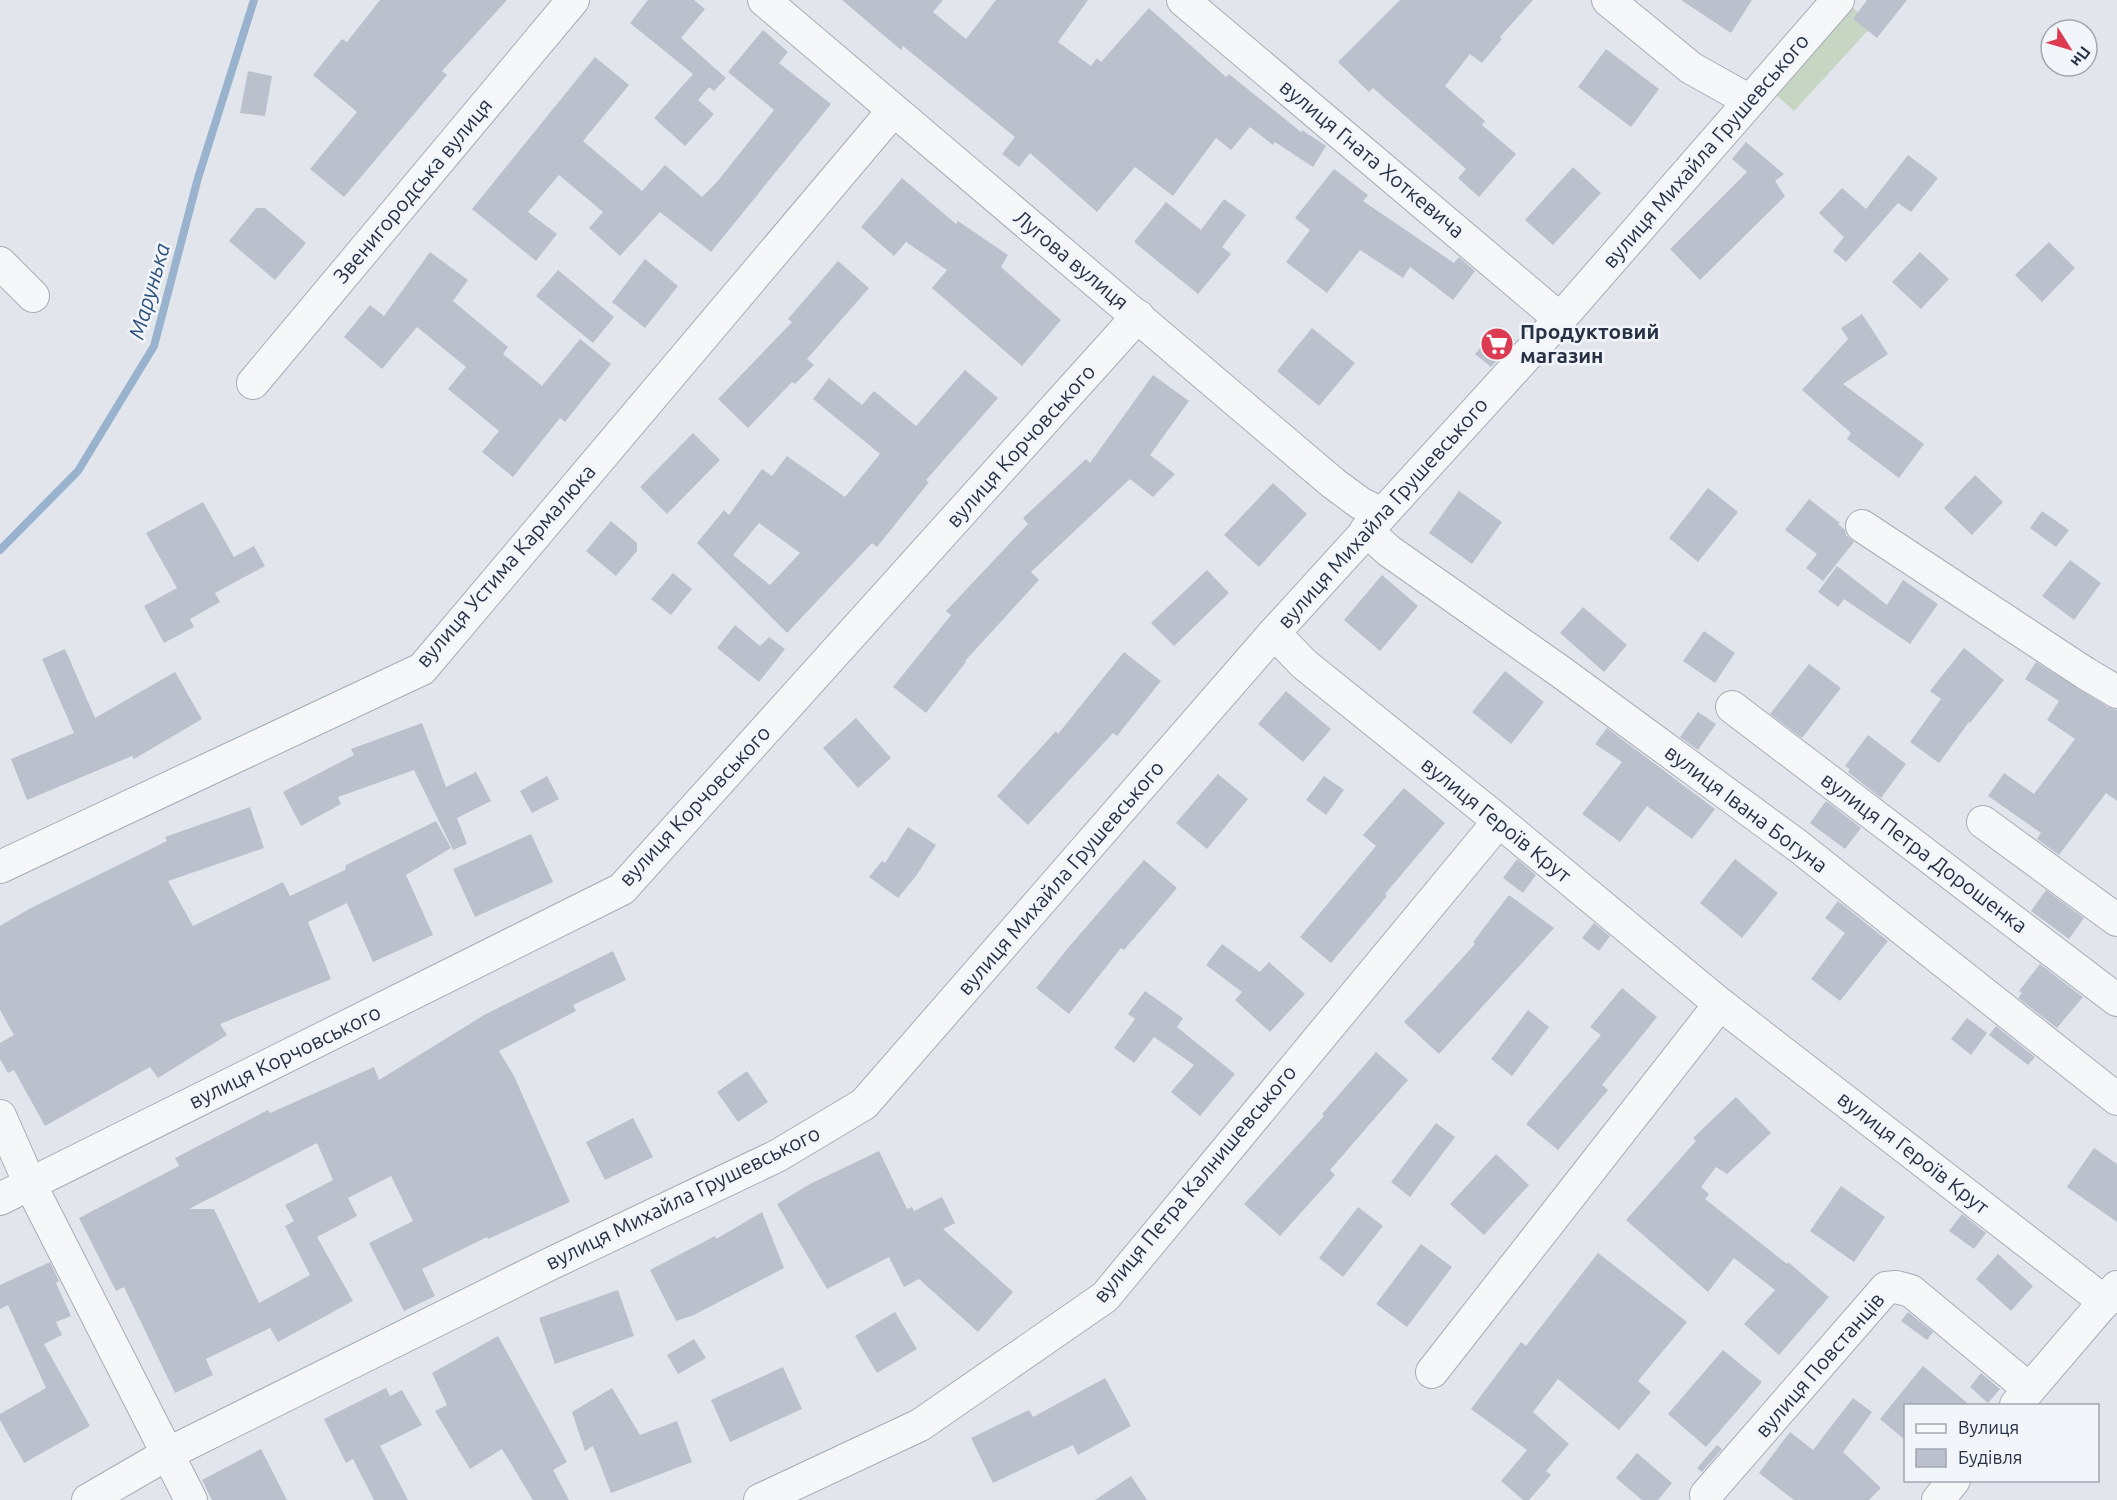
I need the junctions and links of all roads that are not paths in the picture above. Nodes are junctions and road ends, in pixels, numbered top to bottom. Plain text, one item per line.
1 (573, 0) edge
2 (764, 0) edge
3 (1183, 0) edge
4 (1608, 0) edge
5 (1838, 0) edge
6 (1749, 101) junction
7 (893, 111) junction
8 (0, 263) edge
9 (33, 297) dead end
10 (1138, 316) junction
11 (1560, 319) junction
12 (253, 382) dead end
13 (1374, 522) junction
14 (1862, 526) dead end
15 (1274, 633) junction
16 (2117, 692) edge
17 (1732, 706) dead end
18 (1499, 821) junction
19 (1983, 822) dead end
20 (0, 867) edge
21 (2117, 920) edge
22 (2117, 1000) edge
23 (1720, 1004) junction
24 (2117, 1099) edge
25 (0, 1116) edge
26 (30, 1184) junction
27 (0, 1198) edge
28 (2111, 1294) edge
29 (1432, 1372) dead end
30 (2022, 1397) edge
31 (169, 1453) junction
32 (1952, 1482) edge
33 (1707, 1495) dead end
34 (88, 1500) edge
35 (191, 1500) edge
36 (760, 1500) edge
37 (1938, 1500) edge

1 - 12 street, Звенигородська вулиця
2 - 7 street, Лугова вулиця
3 - 11 street, вулиця Гната Хоткевича
4 - 6 street
5 - 6 street, вулиця Михайла Грушевського
6 - 11 street, вулиця Михайла Грушевського
7 - 10 street, Лугова вулиця
7 - 20 street, вулиця Устима Кармалюка
8 - 9 street
10 - 13 street, Лугова вулиця
10 - 26 street, вулиця Корчовського
11 - 13 street, вулиця Михайла Грушевського
13 - 15 street, вулиця Михайла Грушевського
13 - 24 street, вулиця Івана Богуна
14 - 16 street
15 - 18 street, вулиця Героїв Крут
15 - 31 street, вулиця Михайла Грушевського
17 - 22 street, вулиця Петра Дорошенка
18 - 23 street, вулиця Героїв Крут
18 - 36 street, вулиця Петра Калнишевського
19 - 21 street
23 - 28 street, вулиця Героїв Крут
23 - 29 street
25 - 26 street
26 - 27 street, вулиця Корчовського
26 - 31 street
28 - 30 street
30 - 33 street, вулиця Повстанців
31 - 34 street, вулиця Михайла Грушевського
31 - 35 street
32 - 37 street

